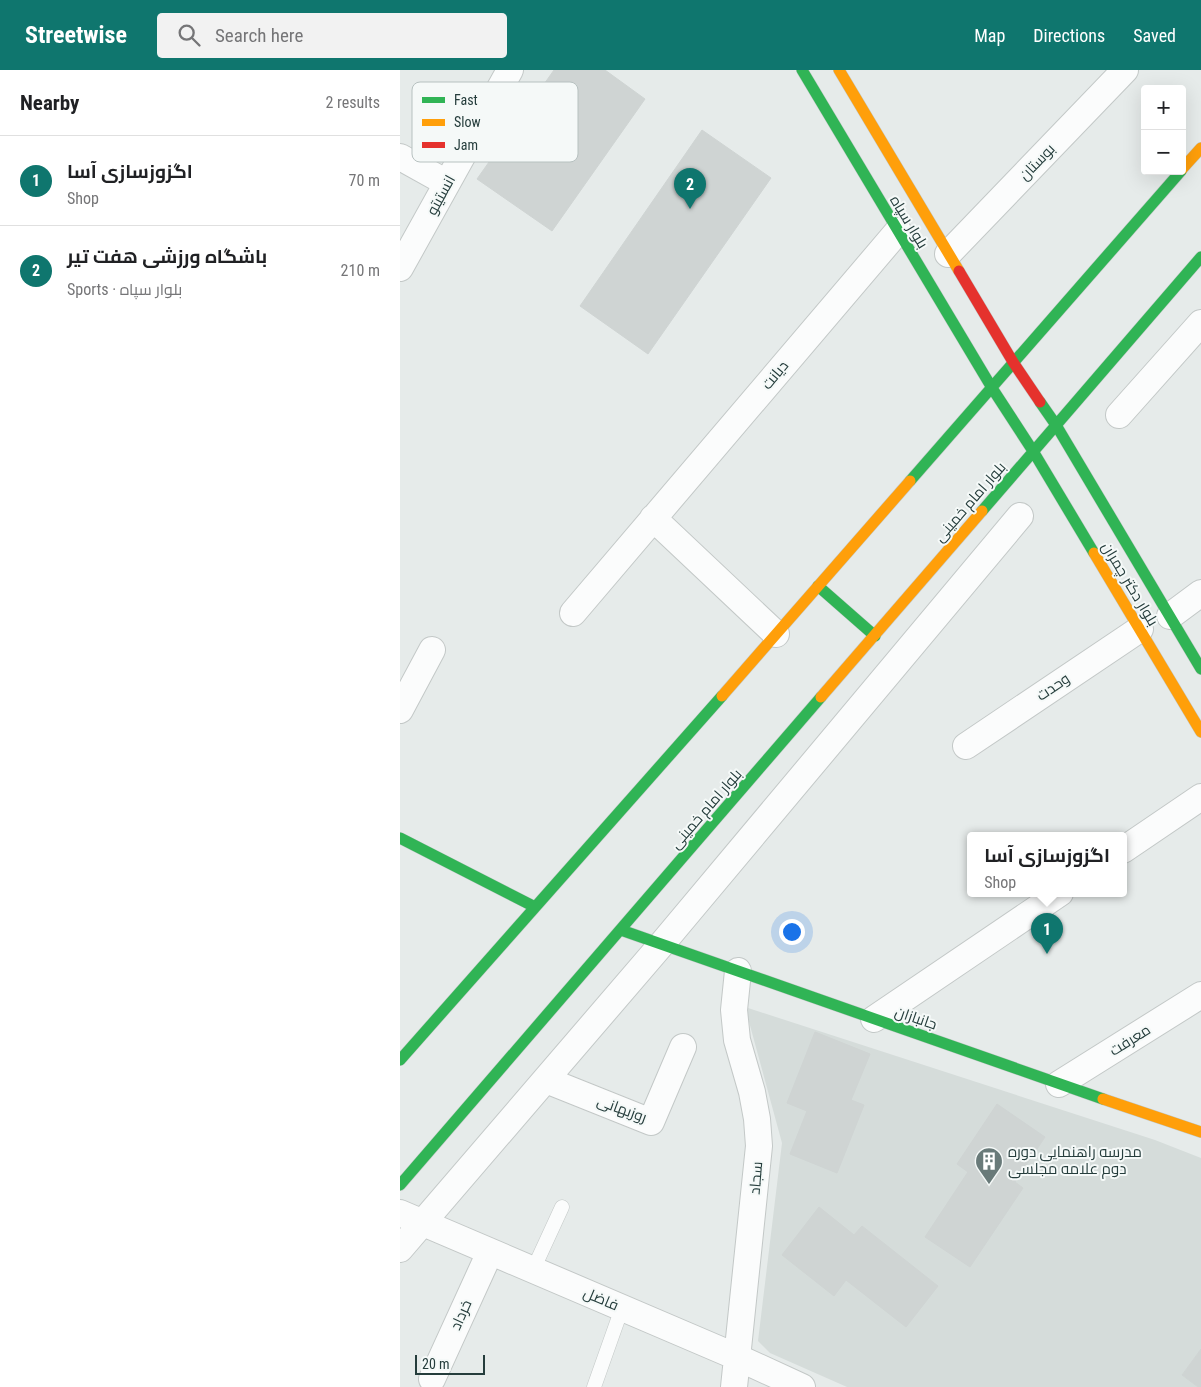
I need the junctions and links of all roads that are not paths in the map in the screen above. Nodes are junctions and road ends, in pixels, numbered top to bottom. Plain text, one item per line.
1 (510, 70) edge
2 (802, 70) edge
3 (839, 70) edge
4 (1125, 70) edge
5 (503, 82) edge
6 (1201, 148) edge
7 (400, 157) edge
8 (459, 162) edge
9 (1186, 164) edge
10 (1177, 175) edge
11 (447, 183) junction
12 (898, 232) junction
13 (948, 254) junction
14 (1201, 257) edge
15 (400, 268) edge
16 (1201, 323) edge
17 (1013, 362) junction
18 (992, 388) junction
19 (1119, 416) dead end
20 (1056, 425) junction
21 (1034, 452) junction
22 (1020, 516) dead end
23 (653, 518) junction
24 (818, 586) junction
25 (1201, 593) edge
26 (573, 613) dead end
27 (1170, 616) junction
28 (1140, 629) junction
29 (776, 634) junction
30 (875, 636) junction
31 (432, 650) dead end
32 (1201, 669) edge
33 (400, 710) edge
34 (1201, 732) edge
35 (966, 746) dead end
36 (1201, 797) edge
37 (400, 838) edge
38 (1127, 847) edge
39 (1054, 897) edge
40 (533, 906) junction
41 (621, 930) junction
42 (661, 944) junction
43 (738, 972) junction
44 (1201, 995) edge
45 (874, 1019) junction
46 (684, 1047) dead end
47 (400, 1060) edge
48 (546, 1080) junction
49 (1059, 1084) junction
50 (1201, 1132) edge
51 (400, 1185) edge
52 (562, 1207) dead end
53 (412, 1218) edge
54 (400, 1249) edge
55 (490, 1252) junction
56 (533, 1270) junction
57 (622, 1308) junction
58 (737, 1357) junction
59 (432, 1379) dead end
60 (594, 1387) edge
61 (734, 1387) edge
62 (802, 1387) edge

1 - 5 street, انستیتو
2 - 12 main road, بلوار سپاه
3 - 13 main road, بلوار سپاه
4 - 13 street, بوستان
6 - 9 main road
7 - 11 street
8 - 11 street, انستیتو
10 - 17 main road
11 - 15 street, انستیتو
12 - 18 main road, بلوار سپاه
12 - 23 street, دیانت
13 - 17 main road, بلوار سپاه
14 - 20 main road
16 - 19 street
17 - 18 main road
17 - 20 main road, بلوار سپاه
18 - 21 main road, بلوار سپاه
18 - 24 main road
20 - 21 main road, بلوار امام خمینی
20 - 27 main road, بلوار دکتر چمران
21 - 28 main road, بلوار دکتر چمران
21 - 30 main road, بلوار امام خمینی
22 - 42 street
23 - 26 street, دیانت
23 - 29 street
24 - 29 main road
24 - 30 main road
25 - 27 street
27 - 32 main road, بلوار دکتر چمران
28 - 34 main road, بلوار دکتر چمران
28 - 35 street, وحدت
29 - 40 main road
30 - 41 main road, بلوار امام خمینی
31 - 33 street
36 - 38 street
37 - 40 main road
39 - 45 street
40 - 47 main road
41 - 42 main road, جانبازان
41 - 51 main road, بلوار امام خمینی
42 - 43 main road, جانبازان
42 - 48 street
43 - 45 main road, جانبازان
43 - 58 street, سجاد
44 - 49 street, معرفت
45 - 49 main road, جانبازان
46 - 48 street, روزبهانی
48 - 53 street
49 - 50 main road, جانبازان
52 - 56 lane
53 - 54 street
53 - 55 street, فاضل
55 - 56 street, فاضل
55 - 59 street, خرداد
56 - 57 street, فاضل
57 - 58 street, فاضل
57 - 60 lane
58 - 61 street, سجاد
58 - 62 street, فاضل

